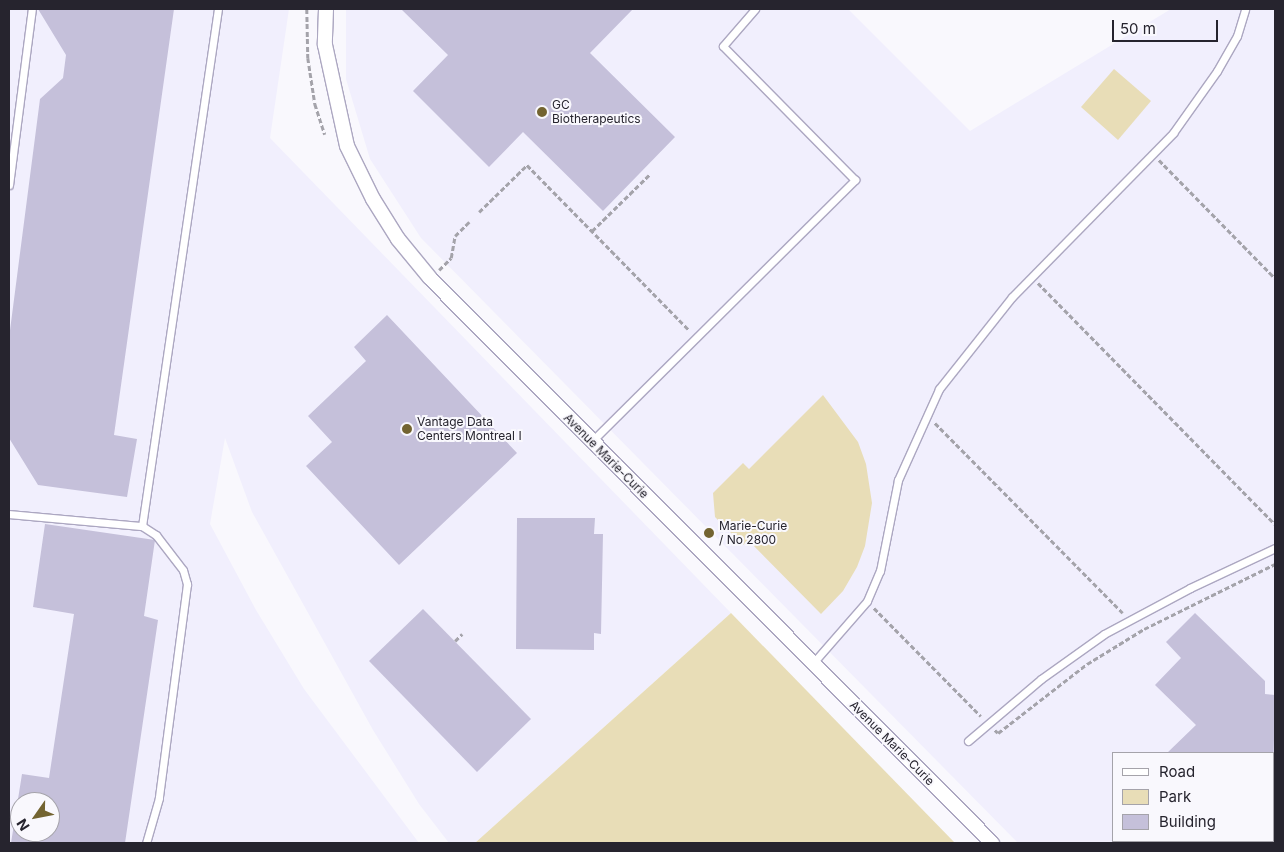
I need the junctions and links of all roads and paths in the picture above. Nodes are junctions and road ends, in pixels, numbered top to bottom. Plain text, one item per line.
1 (32, 9) edge
2 (218, 9) edge
3 (306, 9) edge
4 (326, 9) edge
5 (755, 9) edge
6 (1245, 9) edge
7 (12, 134) edge
8 (325, 134) dead end
9 (1154, 155) junction
10 (649, 175) dead end
11 (9, 185) edge
12 (479, 212) dead end
13 (469, 222) dead end
14 (592, 231) junction
15 (1032, 277) junction
16 (430, 278) junction
17 (1275, 278) edge
18 (697, 337) junction
19 (926, 414) junction
20 (592, 441) junction
21 (9, 514) edge
22 (1275, 524) edge
23 (142, 526) junction
24 (1275, 548) edge
25 (1275, 564) edge
26 (868, 602) junction
27 (1129, 620) junction
28 (462, 634) dead end
29 (454, 641) dead end
30 (812, 664) junction
31 (982, 717) dead end
32 (998, 734) dead end
33 (968, 741) dead end
34 (146, 843) edge
35 (992, 843) edge

1 - 7 lane
2 - 23 lane
3 - 8 path
4 - 16 street, Avenue Marie-Curie
5 - 18 lane
6 - 9 lane
7 - 11 lane
9 - 15 lane
9 - 17 path
10 - 14 path
12 - 14 path
13 - 16 path
14 - 18 path
15 - 19 lane
15 - 22 path
16 - 20 street, Avenue Marie-Curie
18 - 20 lane
19 - 26 lane
19 - 27 path
20 - 30 street, Avenue Marie-Curie
21 - 23 lane
23 - 34 lane
24 - 27 lane
25 - 32 path
26 - 30 lane
26 - 31 path
27 - 33 lane
28 - 29 path
30 - 35 street, Avenue Marie-Curie

